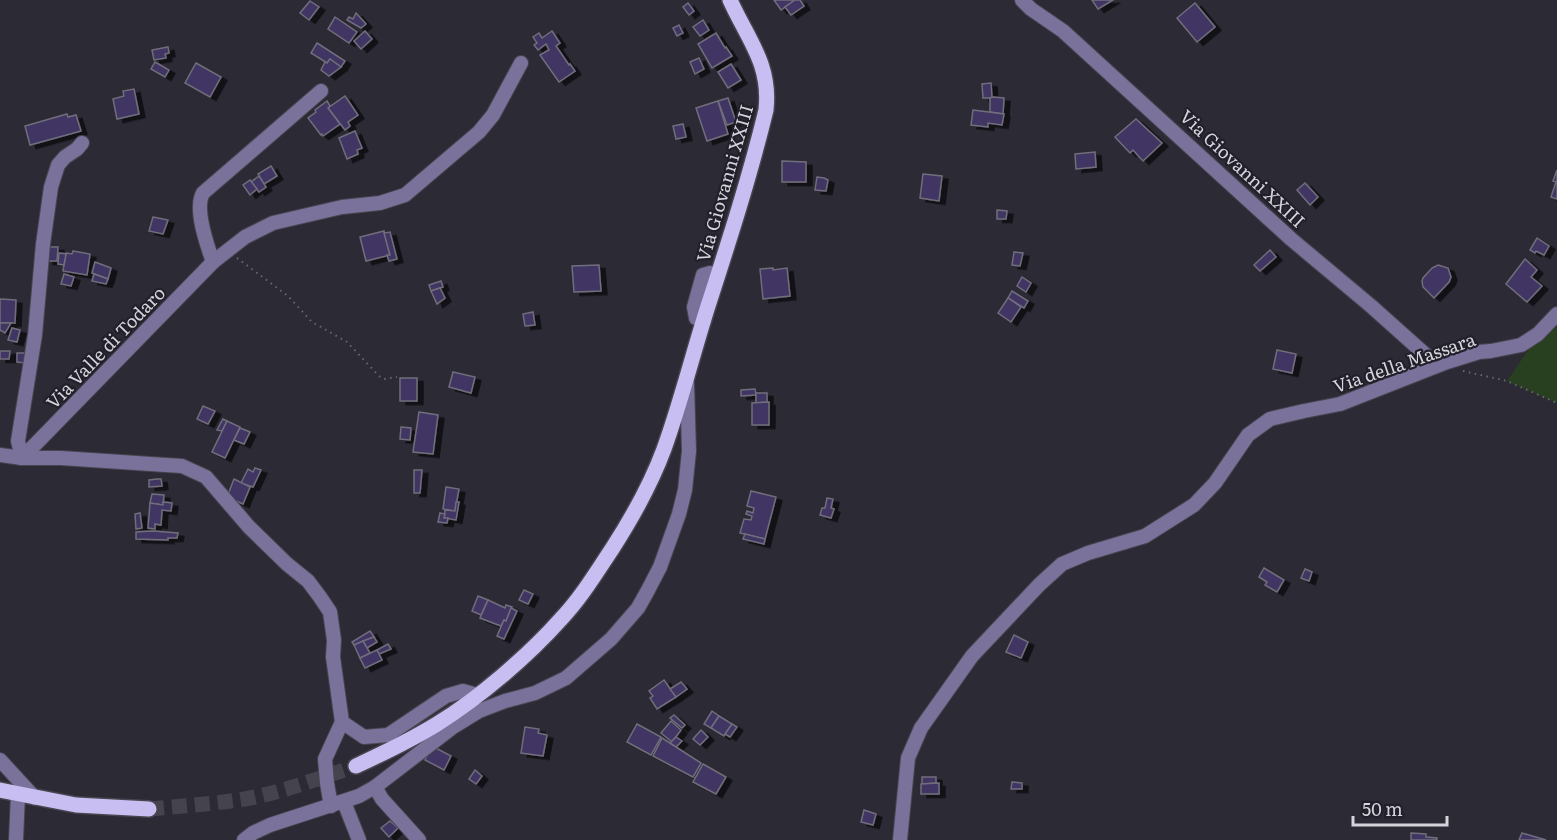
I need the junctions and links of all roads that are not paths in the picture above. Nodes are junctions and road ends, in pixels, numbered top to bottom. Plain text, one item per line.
1 (730, 0) edge
2 (1022, 0) edge
3 (521, 63) dead end
4 (321, 91) dead end
5 (82, 143) dead end
6 (213, 262) junction
7 (1557, 314) edge
8 (1437, 365) junction
9 (686, 380) junction
10 (0, 455) edge
11 (22, 458) junction
12 (477, 695) junction
13 (342, 722) junction
14 (0, 760) edge
15 (356, 766) tunnel mouth
16 (375, 787) junction
17 (0, 790) edge
18 (18, 794) junction
19 (35, 798) junction
20 (338, 804) junction
21 (149, 809) tunnel mouth
22 (16, 840) edge
23 (244, 840) edge
24 (359, 840) edge
25 (419, 840) edge
26 (900, 840) edge

1 - 9 main road, Via Giovanni XXIII
2 - 8 street, Via Giovanni XXIII
3 - 6 street, Via Valle di Todaro
4 - 6 street
5 - 11 street
6 - 11 street, Via Valle di Todaro
7 - 8 street, Via della Massara
8 - 26 street, Via della Massara
9 - 12 main road, Via Giovanni XXIII
9 - 16 street, Via Giovanni XXIII
10 - 11 street
11 - 13 street
12 - 13 street
12 - 15 main road, Via Giovanni XXIII
13 - 20 street
14 - 19 street
16 - 20 street, Via Giovanni XXIII
16 - 25 street
17 - 18 main road
18 - 19 main road
18 - 22 street
19 - 21 main road
20 - 23 street, Via Giovanni XXIII
20 - 24 street

